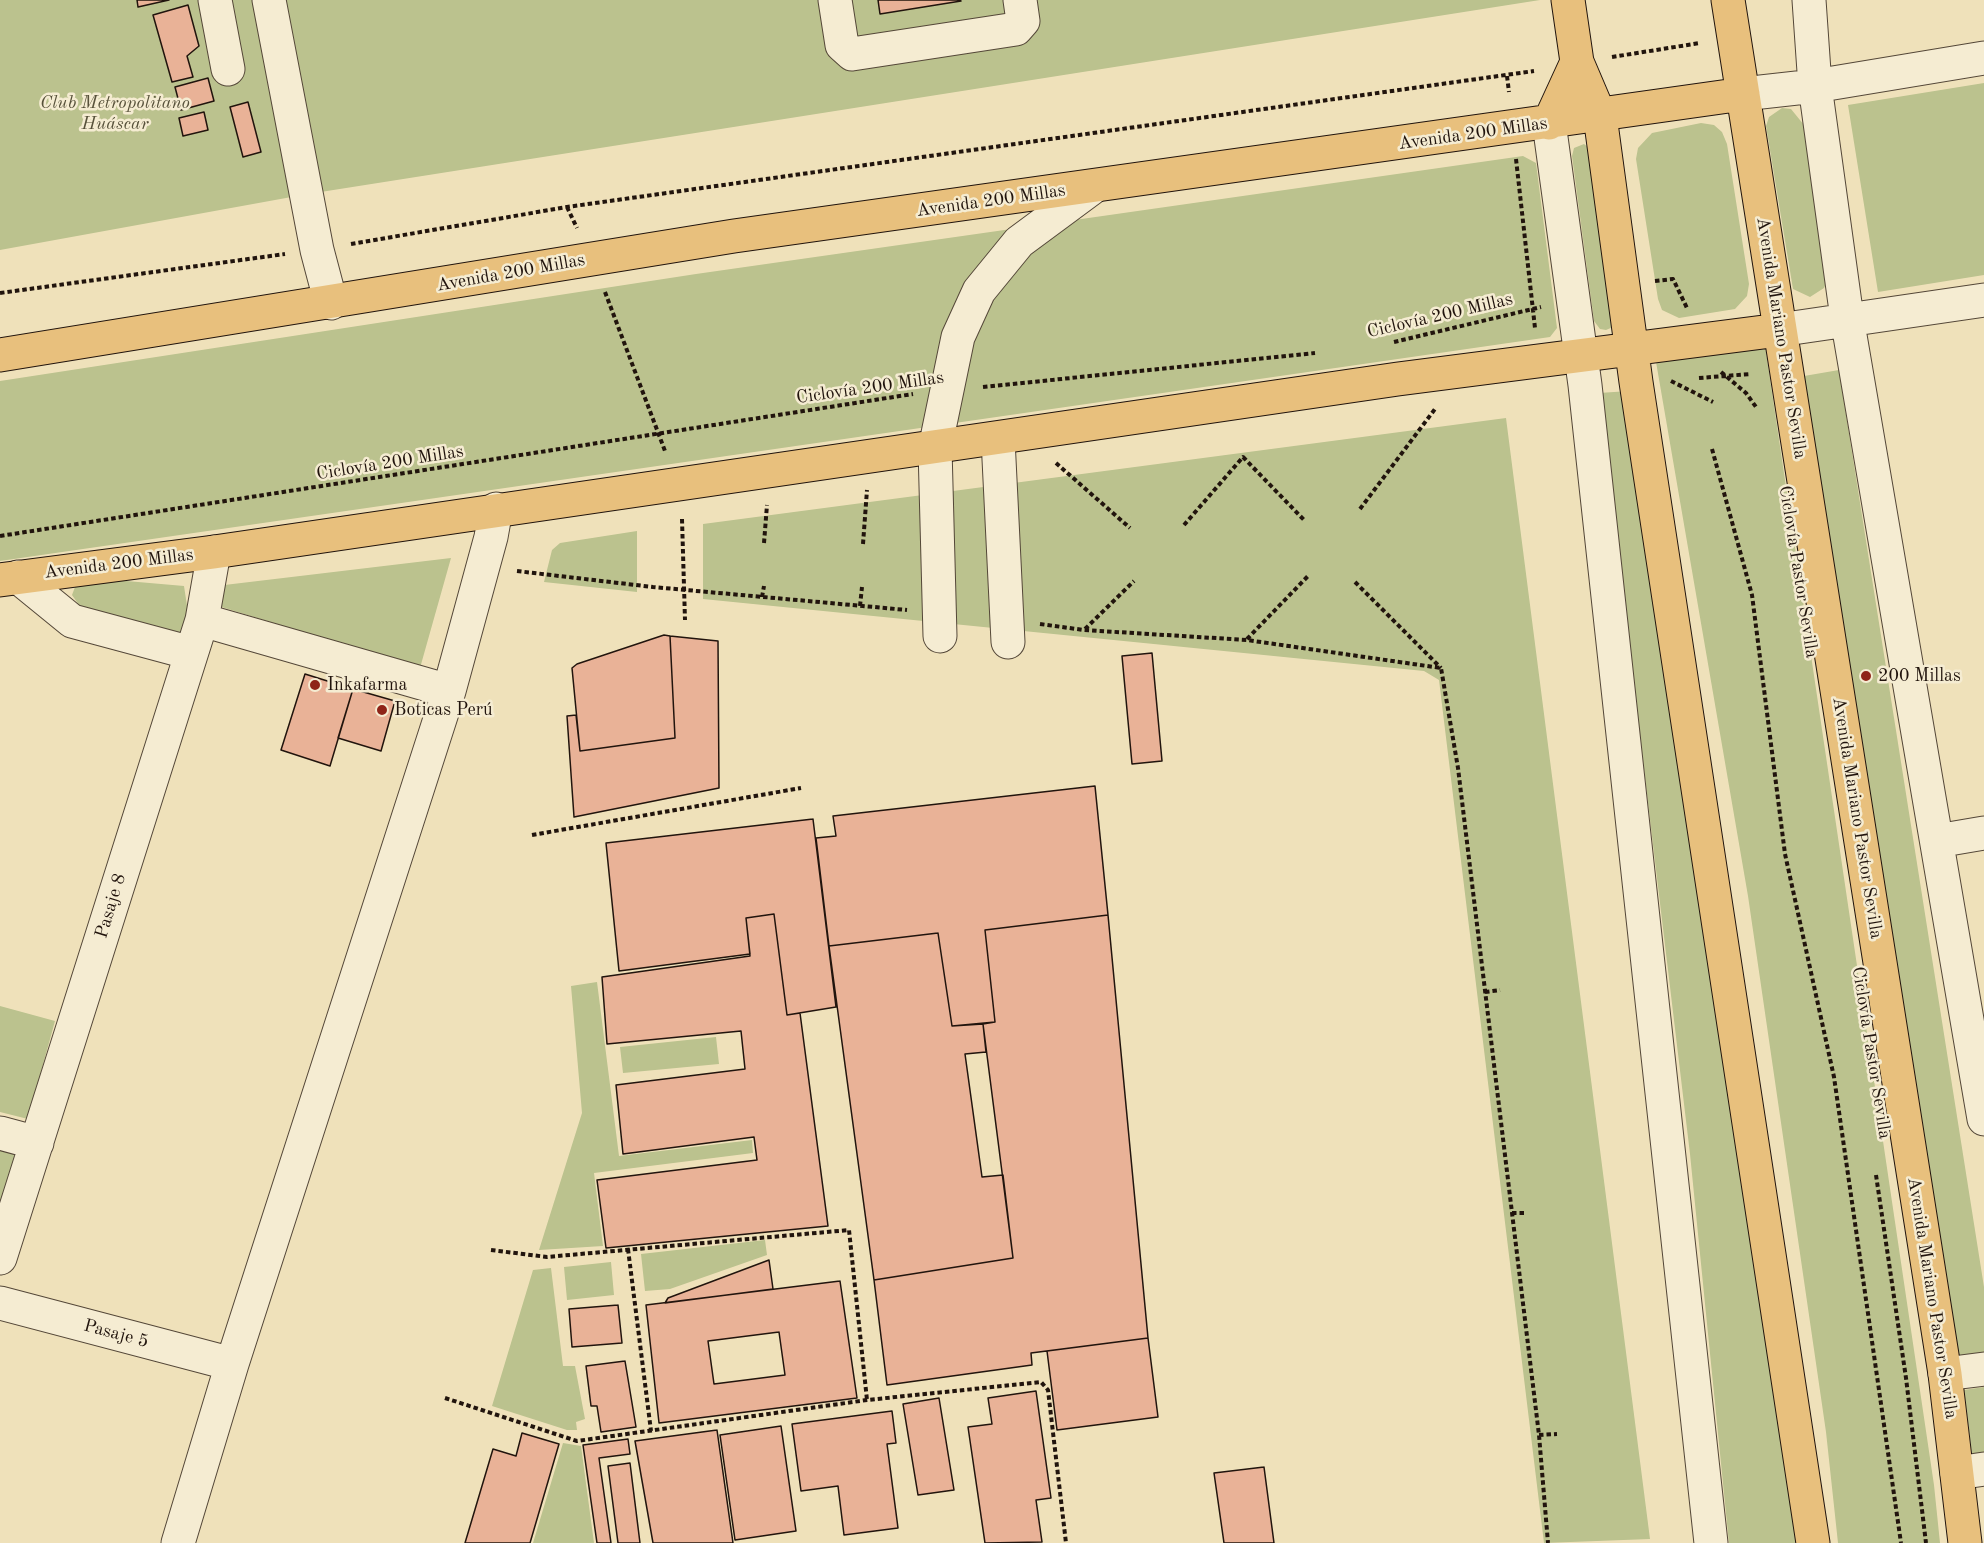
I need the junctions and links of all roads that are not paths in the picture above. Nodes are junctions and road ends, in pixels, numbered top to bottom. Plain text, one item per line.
1 (214, 0) edge
2 (269, 0) edge
3 (834, 0) edge
4 (1020, 0) edge
5 (1568, 0) edge
6 (1728, 0) edge
7 (1809, 0) edge
8 (1984, 58) edge
9 (1577, 62) junction
10 (228, 69) dead end
11 (1815, 86) junction
12 (1743, 94) junction
13 (1600, 116) junction
14 (1549, 123) junction
15 (1092, 188) junction
16 (1984, 300) edge
17 (331, 303) junction
18 (1847, 318) junction
19 (1779, 330) junction
20 (1631, 348) junction
21 (0, 355) edge
22 (1581, 355) junction
23 (998, 439) junction
24 (935, 448) junction
25 (496, 509) junction
26 (214, 552) junction
27 (9, 578) edge
28 (202, 620) junction
29 (939, 625) road end
30 (1007, 631) road end
31 (191, 653) junction
32 (449, 691) junction
33 (1984, 833) edge
34 (1937, 841) junction
35 (1984, 1119) edge
36 (0, 1133) edge
37 (37, 1143) junction
38 (0, 1258) edge
39 (0, 1303) edge
40 (232, 1364) junction
41 (1984, 1369) edge
42 (1945, 1374) junction
43 (1970, 1471) edge
44 (178, 1543) edge
45 (1712, 1543) edge
46 (1813, 1543) edge
47 (1965, 1543) edge

1 - 10 street
2 - 17 street
3 - 4 street
5 - 9 main road
6 - 12 main road, Avenida Mariano Pastor Sevilla
7 - 11 street
8 - 11 street, Avenida 200 Millas
9 - 13 main road
9 - 14 main road
11 - 12 street, Avenida 200 Millas
11 - 18 street
12 - 13 main road, Avenida 200 Millas
12 - 19 main road, Avenida Mariano Pastor Sevilla
13 - 14 main road, Avenida 200 Millas
13 - 20 main road
14 - 15 main road, Avenida 200 Millas
14 - 22 street
15 - 17 main road, Avenida 200 Millas
15 - 24 street
16 - 18 street, Avenida 200 Millas
17 - 21 main road, Avenida 200 Millas
18 - 19 street, Avenida 200 Millas
18 - 34 street
19 - 20 main road, Avenida 200 Millas
19 - 42 main road, Avenida Mariano Pastor Sevilla
20 - 22 main road, Avenida 200 Millas
20 - 46 main road
22 - 23 main road, Avenida 200 Millas
22 - 45 street
23 - 24 main road, Avenida 200 Millas
23 - 30 street
24 - 25 main road, Avenida 200 Millas
24 - 29 street
25 - 26 main road, Avenida 200 Millas
25 - 32 street
26 - 27 main road, Avenida 200 Millas
26 - 28 street, Pasaje 8
27 - 31 street
28 - 31 street, Pasaje 8
28 - 32 street
31 - 37 street, Pasaje 8
32 - 40 street
33 - 34 street
34 - 35 street
36 - 37 street
37 - 38 street, Pasaje 8
39 - 40 street, Pasaje 5
40 - 44 street
41 - 42 street
42 - 43 main road, Avenida Mariano Pastor Sevilla
43 - 47 main road, Avenida Mariano Pastor Sevilla

